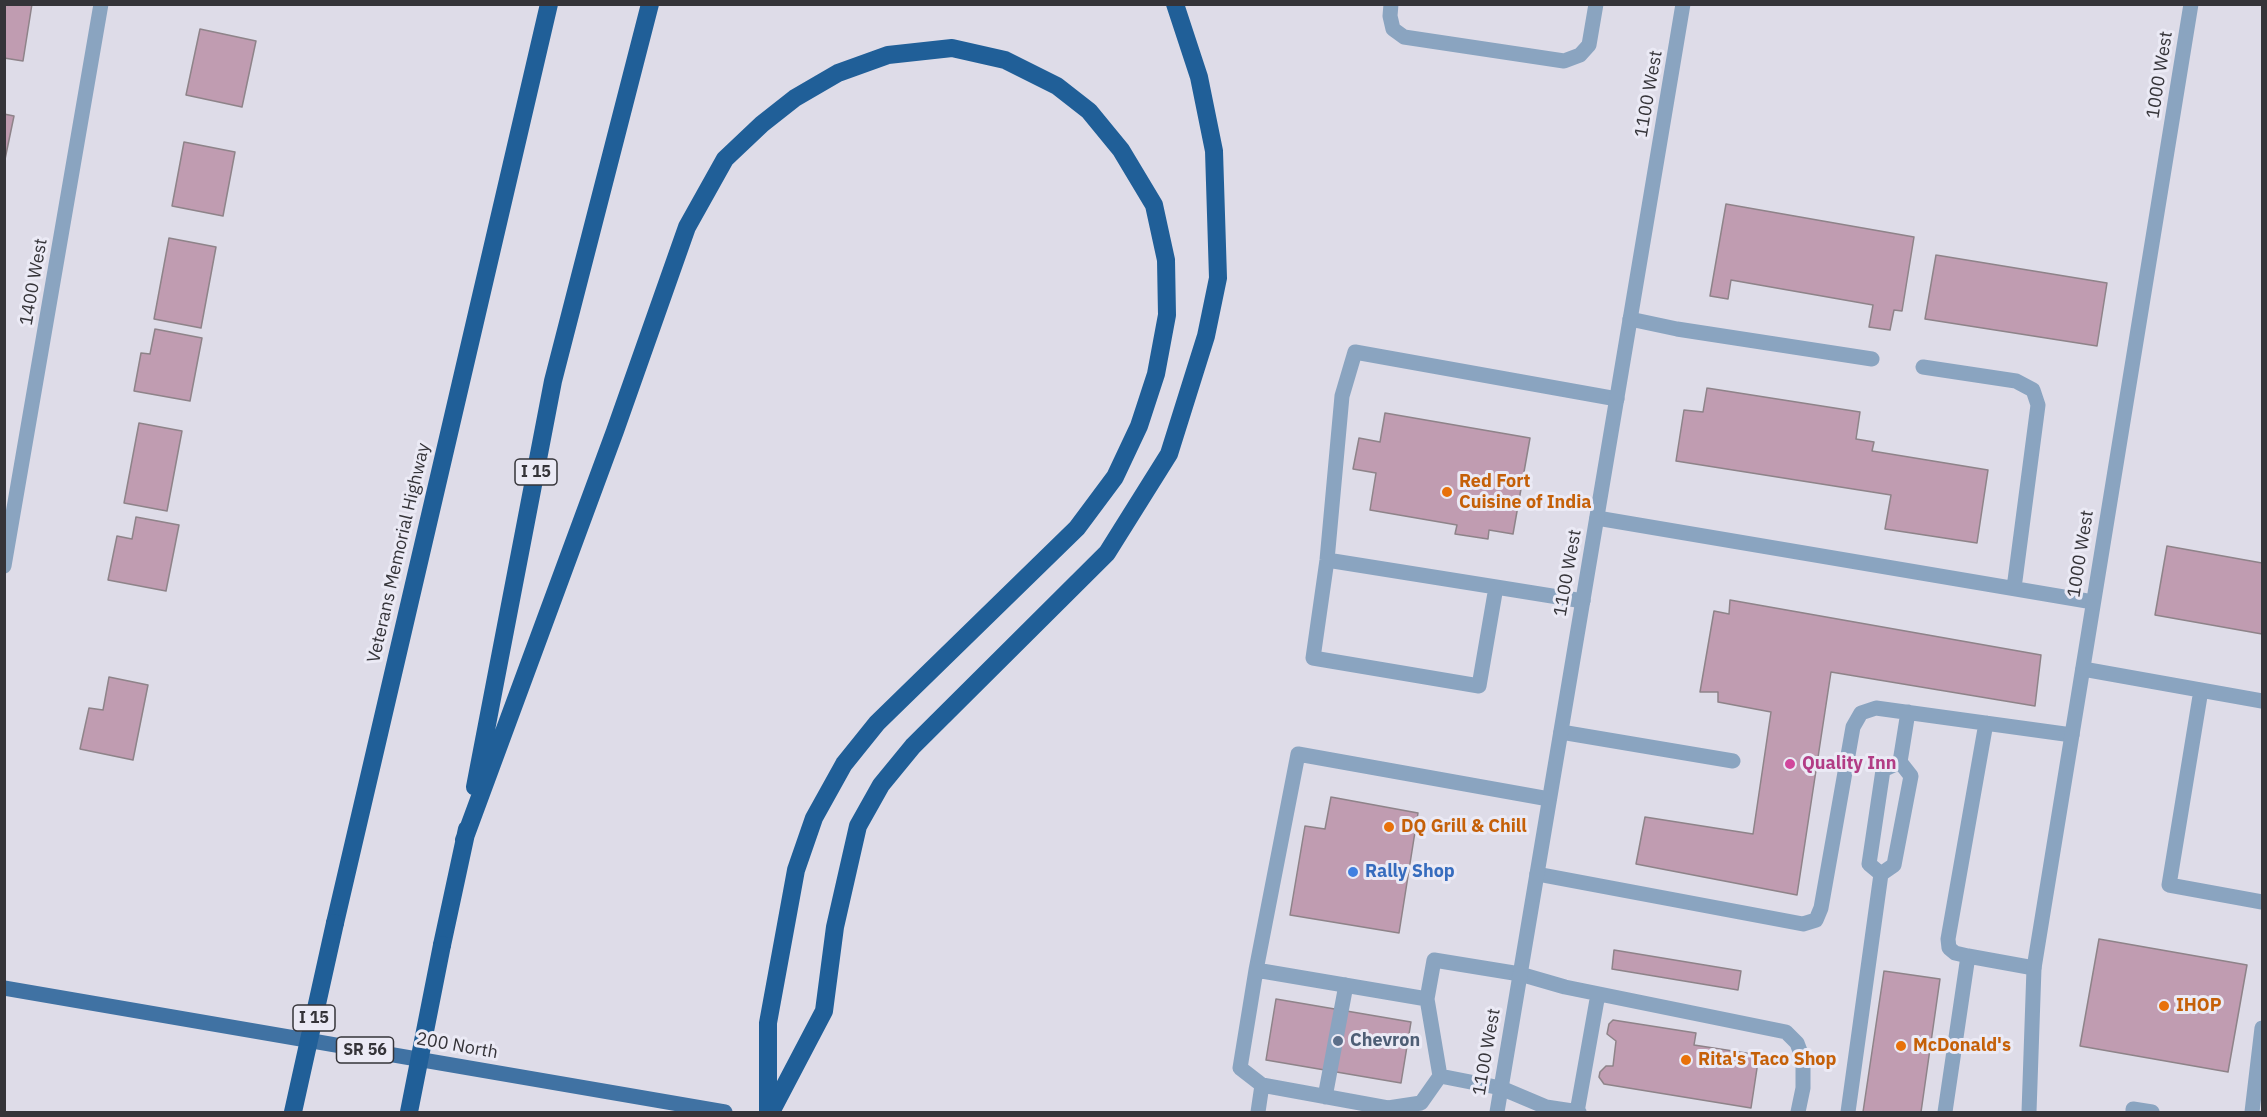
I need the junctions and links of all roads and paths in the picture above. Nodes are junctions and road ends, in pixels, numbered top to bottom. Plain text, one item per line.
1 (101, 4) edge
2 (549, 4) edge
3 (650, 4) edge
4 (1175, 4) edge
5 (1391, 4) edge
6 (1596, 4) edge
7 (1683, 4) edge
8 (2191, 4) edge
9 (1630, 320) junction
10 (1872, 359) dead end
11 (1923, 368) dead end
12 (1617, 399) junction
13 (1597, 518) junction
14 (1327, 560) junction
15 (4, 566) edge
16 (1496, 587) junction
17 (2014, 588) junction
18 (1583, 601) junction
19 (2093, 602) junction
20 (2082, 669) junction
21 (2201, 690) junction
22 (2262, 701) edge
23 (1908, 712) junction
24 (1986, 723) junction
25 (1561, 732) junction
26 (2072, 735) junction
27 (1733, 761) dead end
28 (1900, 762) junction
29 (1550, 799) junction
30 (464, 840) junction
31 (1537, 874) junction
32 (1881, 874) junction
33 (2262, 902) edge
34 (1968, 956) junction
35 (2034, 968) junction
36 (1257, 970) junction
37 (1520, 974) junction
38 (1346, 985) junction
39 (4, 988) edge
40 (1598, 994) junction
41 (1428, 999) junction
42 (2262, 1028) edge
43 (1440, 1076) junction
44 (1262, 1085) junction
45 (1501, 1088) junction
46 (1325, 1097) junction
47 (1388, 1110) edge
48 (1578, 1112) edge
49 (293, 1113) edge
50 (409, 1113) edge
51 (725, 1113) edge
52 (770, 1113) edge
53 (1258, 1113) edge
54 (1497, 1113) edge
55 (1797, 1113) edge
56 (1848, 1113) edge
57 (1945, 1113) edge
58 (2029, 1113) edge
59 (2133, 1113) edge
60 (2152, 1113) edge
61 (2252, 1113) edge

1 - 15 street, 1400 West
2 - 49 highway, Veterans Memorial Highway / I 15, bridge
3 - 30 highway, I 15
4 - 52 highway
5 - 6 street
7 - 9 street, 1100 West
8 - 19 street, 1000 West
9 - 10 street
9 - 12 street, 1100 West
11 - 17 street
12 - 13 street, 1100 West
12 - 14 street
13 - 17 street
13 - 18 street, 1100 West
14 - 16 street
14 - 16 street
16 - 18 street
17 - 19 street
18 - 25 street, 1100 West
19 - 20 street, 1000 West
20 - 21 street
20 - 26 street, 1000 West
21 - 22 street
21 - 33 street
23 - 24 street
23 - 28 street
23 - 31 street
24 - 26 street
24 - 34 street
25 - 27 street
25 - 29 street, 1100 West
26 - 35 street, 1000 West
28 - 32 street
28 - 32 street
29 - 31 street, 1100 West
29 - 36 street
30 - 50 highway, I 15, bridge
30 - 52 highway
31 - 37 street, 1100 West
32 - 56 street
34 - 35 street
34 - 57 street
35 - 58 street, 1000 West
36 - 38 street
36 - 44 street
37 - 40 street
37 - 41 street
37 - 45 street, 1100 West
38 - 41 street
38 - 46 street
39 - 51 main road, 200 North / SR 56
40 - 48 street
40 - 55 street
41 - 43 street
42 - 61 street
43 - 45 street
43 - 47 street
44 - 46 street
44 - 53 street
45 - 48 street
45 - 54 street, 1100 West
46 - 47 street
59 - 60 street

